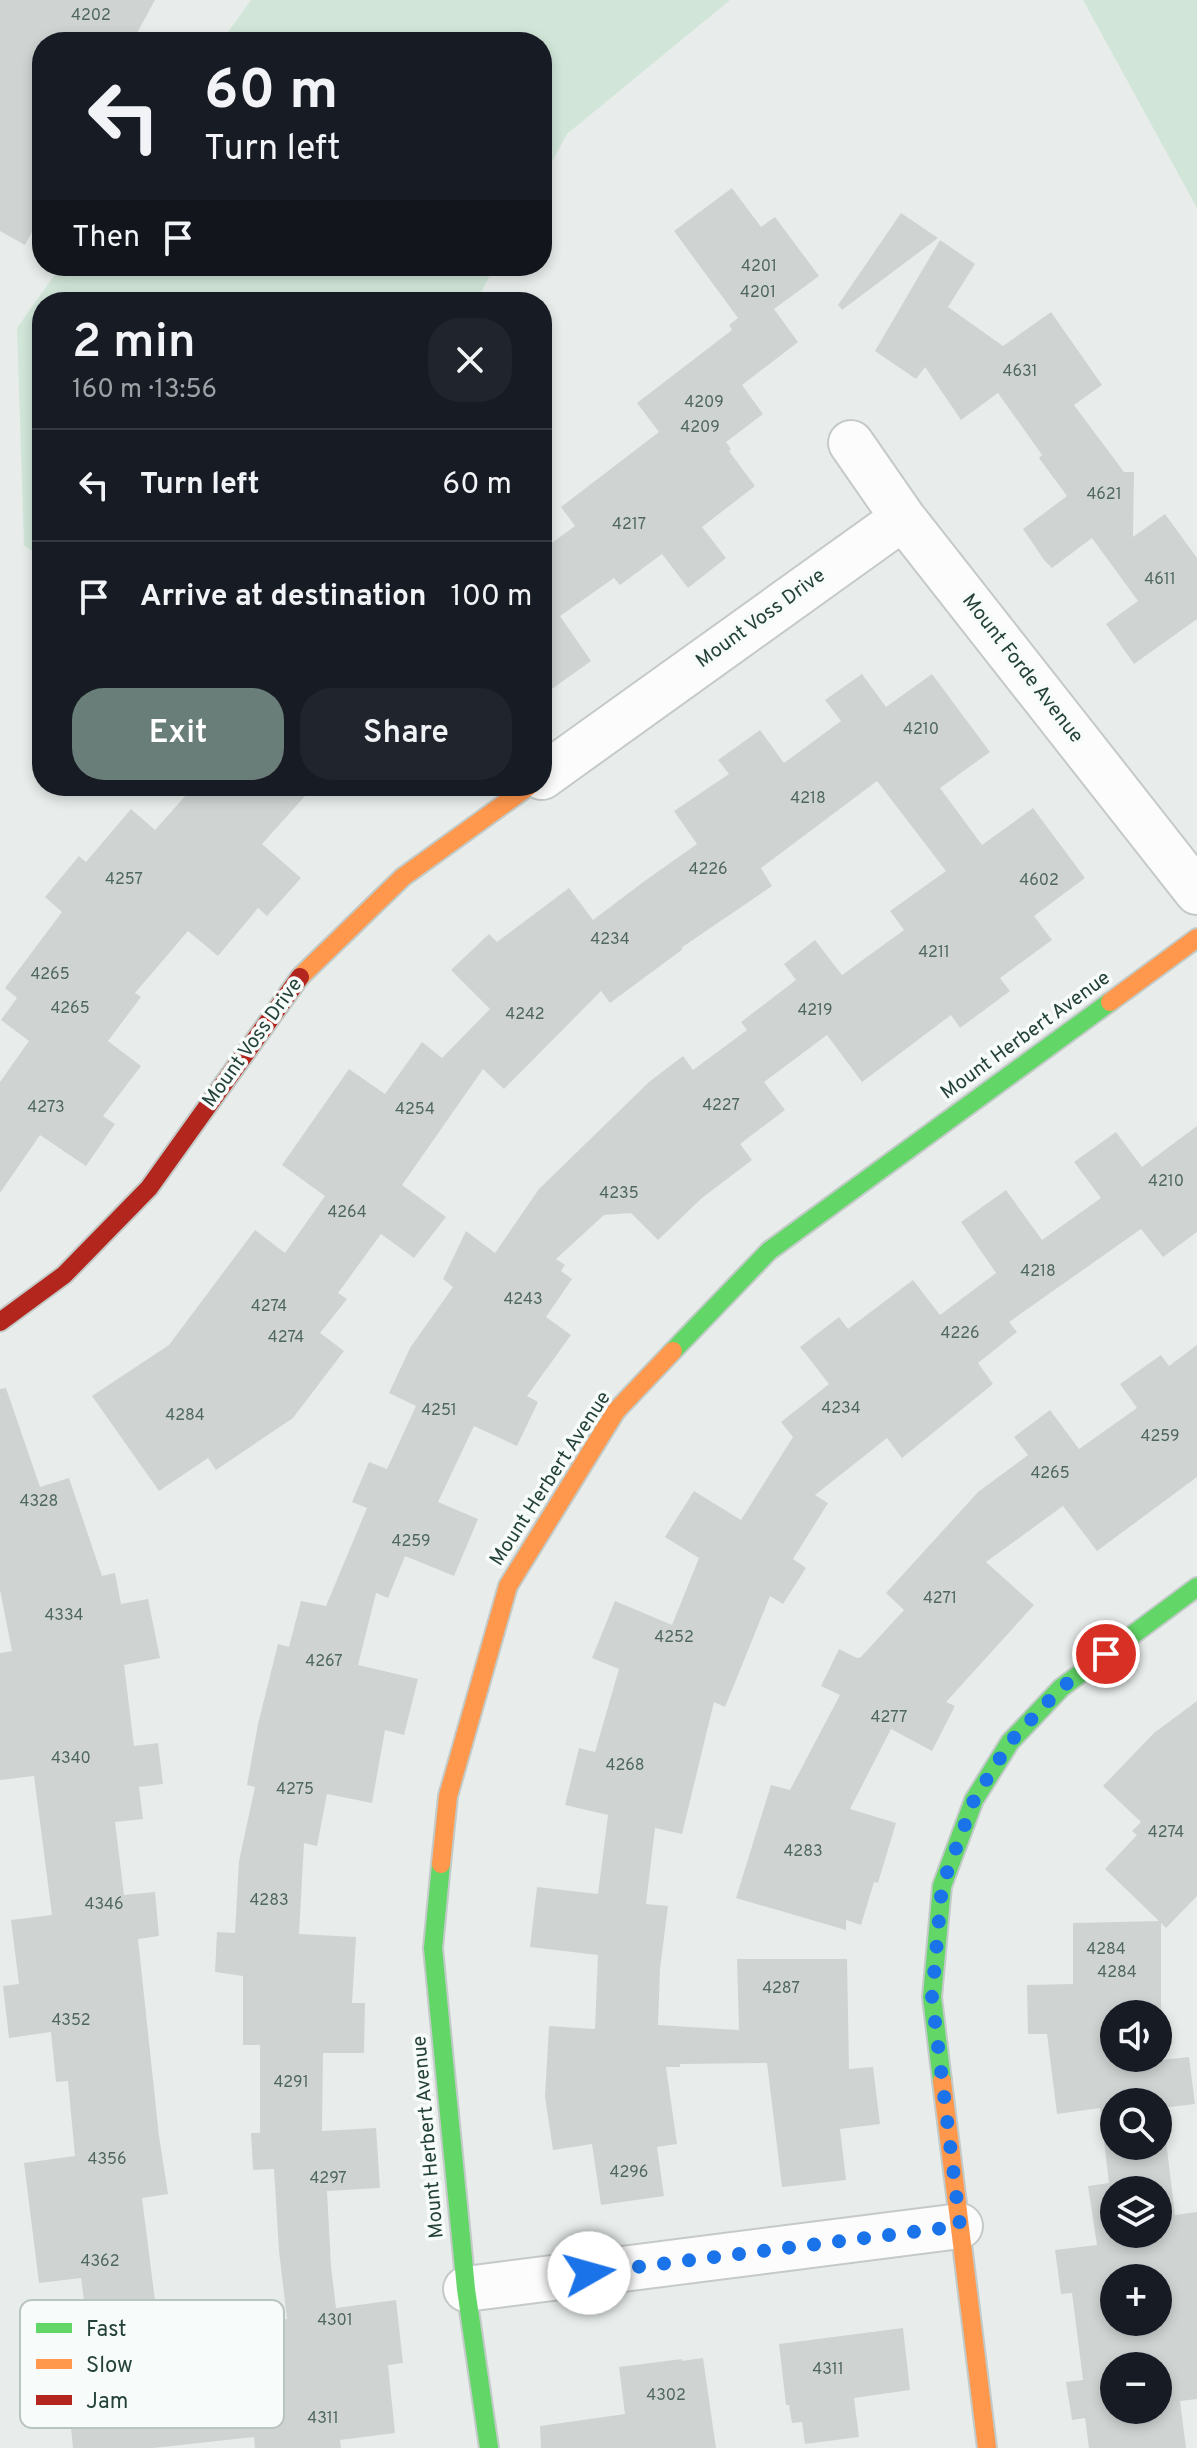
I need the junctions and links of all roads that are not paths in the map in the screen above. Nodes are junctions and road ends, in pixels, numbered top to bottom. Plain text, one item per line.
1 (851, 443) dead end
2 (903, 518) junction
3 (552, 770) edge
4 (515, 796) edge
5 (1197, 892) edge
6 (1197, 938) edge
7 (0, 1322) edge
8 (1197, 1587) edge
9 (960, 2226) junction
10 (466, 2289) junction
11 (489, 2448) edge
12 (987, 2448) edge

1 - 2 street, Mount Forde Avenue
2 - 3 street, Mount Voss Drive
2 - 5 street, Mount Forde Avenue
4 - 7 street, Mount Voss Drive
6 - 10 street, Mount Herbert Avenue
8 - 9 street
9 - 10 street
9 - 12 street
10 - 11 street, Mount Herbert Avenue

